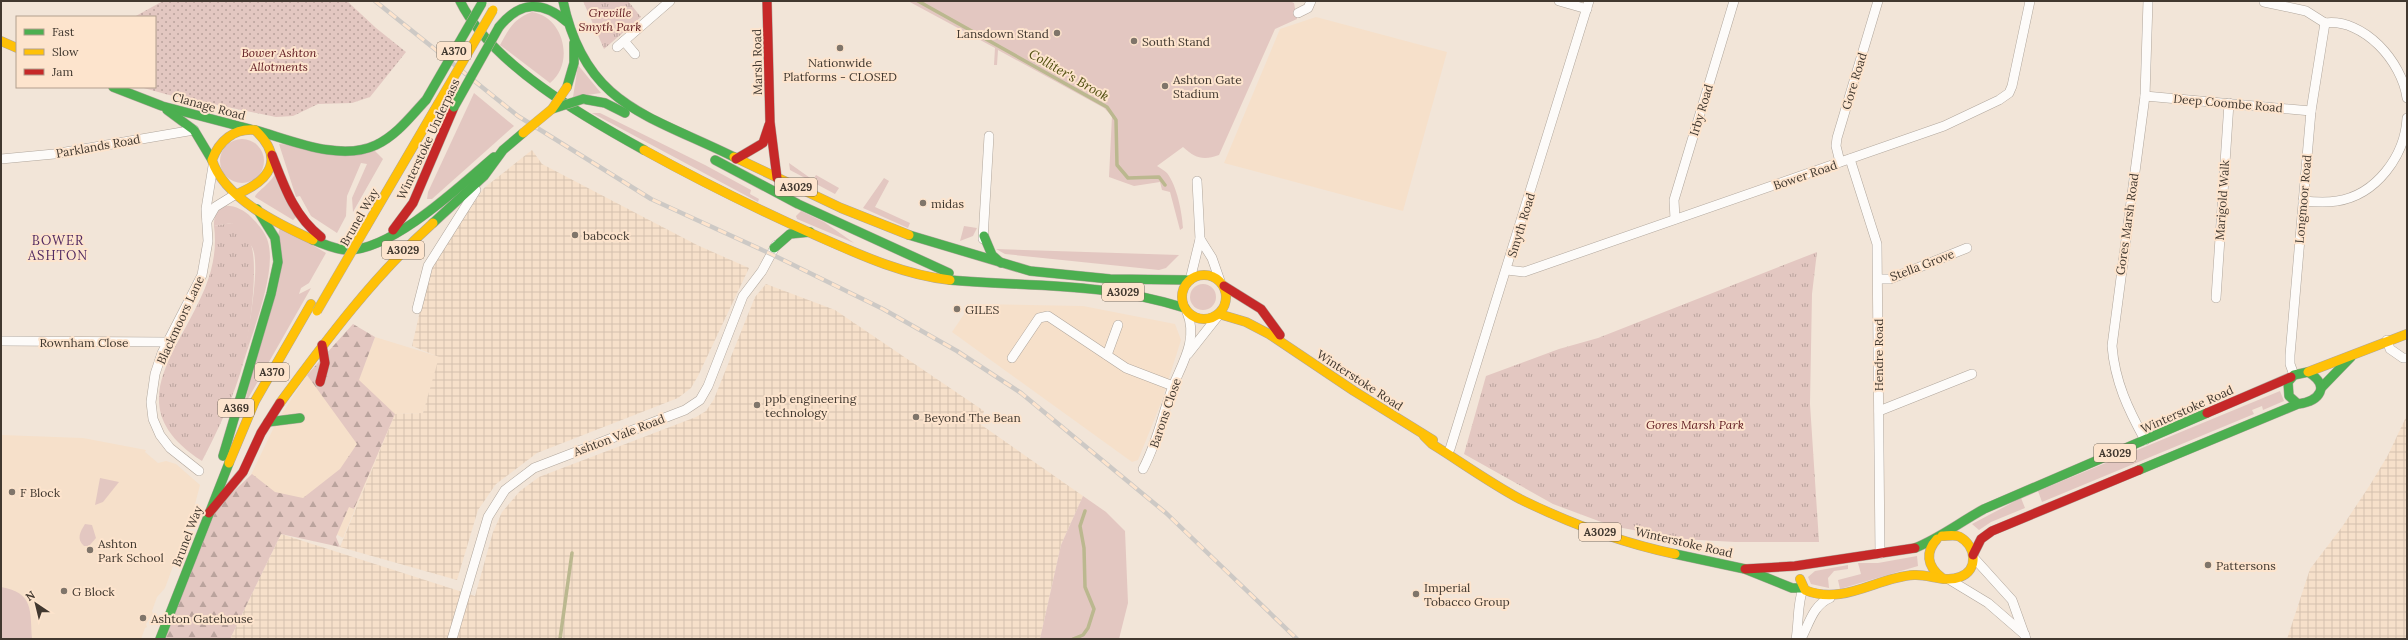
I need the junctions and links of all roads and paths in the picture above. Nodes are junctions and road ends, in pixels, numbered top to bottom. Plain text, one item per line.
1 (460, 1) edge
2 (497, 1) edge
3 (563, 1) edge
4 (670, 1) edge
5 (768, 1) edge
6 (1311, 1) edge
7 (1559, 1) edge
8 (1734, 1) edge
9 (1878, 1) edge
10 (2030, 1) edge
11 (2148, 1) edge
12 (482, 2) edge
13 (2264, 2) edge
14 (1588, 5) edge
15 (1298, 13) dead end
16 (567, 22) junction
17 (2325, 23) junction
18 (583, 33) dead end
19 (1, 41) edge
20 (574, 41) junction
21 (16, 48) edge
22 (635, 54) dead end
23 (116, 88) edge
24 (2145, 96) junction
25 (618, 98) junction
26 (2407, 98) edge
27 (426, 100) junction
28 (2229, 103) junction
29 (162, 106) junction
30 (552, 109) junction
31 (2311, 111) junction
32 (2407, 118) edge
33 (770, 122) junction
34 (253, 129) junction
35 (194, 130) junction
36 (989, 136) dead end
37 (404, 138) dead end
38 (503, 150) junction
39 (272, 154) junction
40 (1, 159) edge
41 (736, 159) junction
42 (1850, 159) junction
43 (213, 162) junction
44 (1840, 162) junction
45 (484, 176) junction
46 (777, 178) junction
47 (1197, 181) dead end
48 (236, 194) junction
49 (817, 197) junction
50 (2303, 202) junction
51 (257, 210) junction
52 (793, 213) junction
53 (1675, 219) junction
54 (208, 221) junction
55 (810, 232) junction
56 (984, 236) junction
57 (1200, 239) junction
58 (346, 242) dead end
59 (378, 245) junction
60 (335, 247) junction
61 (774, 248) junction
62 (1966, 248) dead end
63 (1001, 263) junction
64 (984, 265) junction
65 (1507, 270) junction
66 (1878, 279) junction
67 (1190, 280) junction
68 (972, 281) junction
69 (1006, 284) junction
70 (1222, 284) junction
71 (2216, 298) dead end
72 (417, 309) dead end
73 (1186, 310) junction
74 (1219, 315) junction
75 (1118, 325) dead end
76 (2407, 334) edge
77 (2387, 340) junction
78 (1, 341) edge
79 (167, 342) junction
80 (1284, 342) junction
81 (322, 345) junction
82 (1107, 355) junction
83 (1187, 355) junction
84 (2351, 357) junction
85 (1012, 358) dead end
86 (2407, 358) edge
87 (2308, 372) junction
88 (1972, 374) dead end
89 (2292, 376) junction
90 (320, 382) dead end
91 (1173, 386) junction
92 (2321, 388) junction
93 (2298, 404) junction
94 (1879, 411) junction
95 (300, 418) dead end
96 (268, 422) junction
97 (1424, 436) junction
98 (2145, 440) junction
99 (238, 443) junction
100 (1450, 449) junction
101 (1468, 464) junction
102 (1143, 470) dead end
103 (199, 471) dead end
104 (209, 513) junction
105 (204, 522) junction
106 (1940, 538) junction
107 (1880, 554) junction
108 (1973, 557) junction
109 (1812, 563) junction
110 (1745, 569) junction
111 (1945, 578) junction
112 (1803, 589) junction
113 (1835, 596) junction
114 (2025, 637) edge
115 (160, 639) edge
116 (452, 639) edge
117 (1796, 639) edge
118 (1801, 639) edge

1 - 52 main road, A3029
2 - 99 main road, Brunel Way / A370, bridge
3 - 16 main road, A3029
4 - 22 street
5 - 33 main road, Marsh Road
6 - 15 street
7 - 14 street
8 - 53 street, Irby Road
9 - 44 street, Gore Road
10 - 42 street, Bower Road
11 - 24 street, Gores Marsh Road
12 - 27 main road, A370, bridge
13 - 17 street
14 - 65 street, Smyth Road
16 - 20 main road, A3029
16 - 59 main road, Winterstoke Underpass / A3029, bridge
17 - 26 street
17 - 31 street, Longmoor Road
18 - 25 main road
19 - 21 main road
20 - 25 main road, A3029
20 - 30 main road, A3029, bridge
23 - 29 main road, Clanage Road / A369
24 - 28 street, Deep Coombe Road
24 - 98 street, Gores Marsh Road
25 - 41 main road, A3029
27 - 34 main road, Clanage Road
27 - 37 main road, A370
28 - 31 street, Deep Coombe Road
28 - 71 street, Marigold Walk
29 - 34 main road, Clanage Road / A369
29 - 35 main road, Clanage Road / A369
30 - 38 main road, Winterstoke Underpass / A3029, bridge
30 - 52 main road, A3029, bridge
31 - 50 street, Longmoor Road
32 - 50 street
33 - 41 main road, Marsh Road
33 - 46 main road, Marsh Road
34 - 39 main road
34 - 43 main road
35 - 40 street, Parklands Road
35 - 43 main road, Clanage Road / A369
36 - 56 street
38 - 45 main road, A3029
38 - 59 main road, Winterstoke Underpass / A3029
39 - 48 main road
39 - 60 main road, Winterstoke Underpass
41 - 46 main road, A3029
42 - 44 street, Bower Road
42 - 66 street, Hendre Road
43 - 48 main road, A369
43 - 54 street, Blackmoors Lane
44 - 53 street, Bower Road
45 - 72 street
45 - 81 main road, A3029
46 - 49 main road, A3029
47 - 57 street
48 - 51 main road, Winterstoke Underpass / A369
48 - 54 street
49 - 52 street
49 - 64 main road, A3029
50 - 89 street, Longmoor Road
51 - 60 main road, Winterstoke Underpass / A369
51 - 105 main road, A369
52 - 55 main road, A3029
52 - 61 street, Ashton Vale Road
52 - 68 main road, A3029
53 - 65 street, Bower Road
54 - 79 street, Blackmoors Lane
55 - 61 main road
55 - 68 main road, A3029
56 - 63 main road
56 - 64 street
57 - 67 street
57 - 70 street
58 - 99 main road, Brunel Way / A370
59 - 60 main road, Winterstoke Underpass / A3029
61 - 116 street, Ashton Vale Road
62 - 66 street, Stella Grove
63 - 64 main road, A3029
63 - 67 main road, A3029
64 - 69 main road
65 - 100 street, Smyth Road
66 - 94 street, Hendre Road
67 - 70 main road, A3029
67 - 73 main road
68 - 69 main road, A3029
69 - 73 main road, A3029
70 - 74 main road
70 - 80 main road, Winterstoke Road / A3029
73 - 74 main road, A3029
73 - 83 street, Barons Close
74 - 80 main road, Winterstoke Road / A3029
74 - 83 street, Barons Close
75 - 82 street
76 - 77 main road, Winterstoke Road / A3029
77 - 84 main road, Winterstoke Road / A3029
77 - 86 street
78 - 79 street, Rownham Close
79 - 103 street, Blackmoors Lane
80 - 97 main road, Winterstoke Road / A3029
81 - 90 main road
81 - 96 main road, A3029
82 - 85 street
82 - 91 street
83 - 91 street, Barons Close
84 - 87 main road, Winterstoke Road / A3029
84 - 92 main road, Winterstoke Road / A3029
87 - 89 main road, Winterstoke Road / A3029
87 - 92 main road
88 - 94 street
89 - 93 main road
89 - 98 main road, Winterstoke Road / A3029
91 - 102 street, Barons Close
92 - 93 main road, Winterstoke Road / A3029
93 - 108 main road, Winterstoke Road / A3029
94 - 107 street, Hendre Road
95 - 96 main road
96 - 104 main road, A3029
97 - 100 main road, Winterstoke Road / A3029
97 - 101 main road, Winterstoke Road / A3029
98 - 106 main road, Winterstoke Road / A3029
99 - 104 main road, Brunel Way / A370
100 - 101 main road, Winterstoke Road / A3029
101 - 110 main road, Winterstoke Road / A3029
104 - 105 main road, Brunel Way / A370
105 - 115 main road, Brunel Way / A370
106 - 107 main road, Winterstoke Road / A3029
106 - 108 main road, Winterstoke Road / A3029
106 - 111 main road, Winterstoke Road / A3029
107 - 109 main road, Winterstoke Road / A3029
108 - 111 main road, Winterstoke Road / A3029
108 - 114 street
109 - 110 main road, Winterstoke Road / A3029
109 - 112 main road
110 - 112 main road, Winterstoke Road / A3029
111 - 113 main road, Winterstoke Road / A3029
111 - 114 street
112 - 113 main road, Winterstoke Road / A3029
112 - 117 street
113 - 118 street

